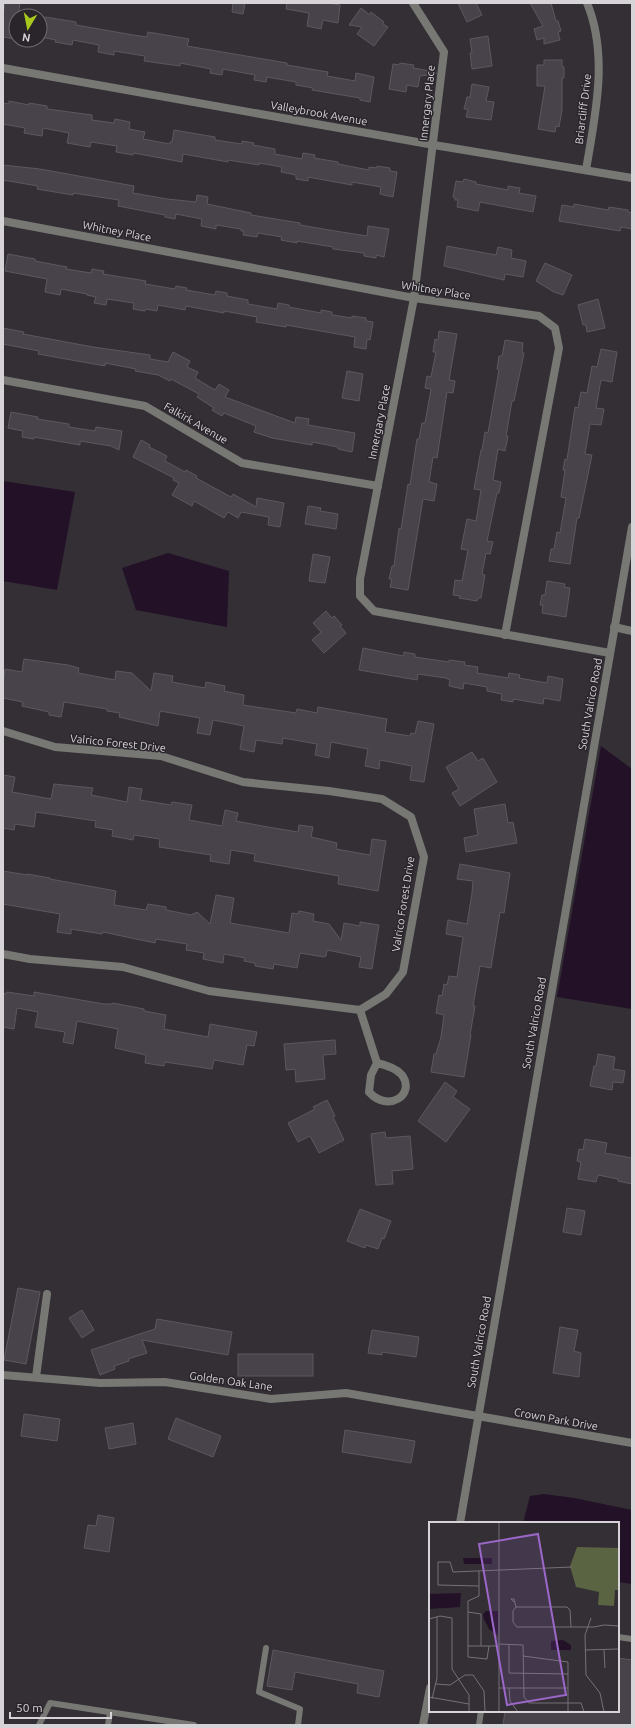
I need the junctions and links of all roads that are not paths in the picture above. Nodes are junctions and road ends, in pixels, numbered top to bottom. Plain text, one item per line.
1 (413, 3) edge
2 (587, 3) edge
3 (3, 68) edge
4 (434, 145) junction
5 (586, 170) junction
6 (632, 178) edge
7 (3, 221) edge
8 (414, 298) junction
9 (3, 380) edge
10 (378, 486) junction
11 (632, 527) edge
12 (614, 627) junction
13 (632, 631) edge
14 (505, 635) junction
15 (610, 653) junction
16 (3, 731) edge
17 (3, 954) edge
18 (360, 1010) junction
19 (377, 1062) junction
20 (46, 1294) dead end
21 (3, 1375) edge
22 (36, 1377) junction
23 (477, 1417) junction
24 (632, 1443) edge
25 (460, 1522) edge
26 (619, 1637) edge
27 (632, 1639) edge
28 (266, 1648) dead end
29 (429, 1693) edge
30 (481, 1712) edge
31 (110, 1713) junction
32 (39, 1725) edge
33 (108, 1725) edge
34 (194, 1725) edge
35 (298, 1725) edge
36 (423, 1725) edge
37 (479, 1725) edge

1 - 4 street, Innergary Place
2 - 5 street, Briarcliff Drive
3 - 4 street, Valleybrook Avenue
4 - 5 street, Valleybrook Avenue
4 - 8 street, Innergary Place
5 - 6 street, Valleybrook Avenue
7 - 8 street, Whitney Place
8 - 10 street, Innergary Place
8 - 14 street, Whitney Place
9 - 10 street, Falkirk Avenue
10 - 14 street, Innergary Place
11 - 12 street, South Valrico Road
12 - 13 street
12 - 15 street, South Valrico Road
14 - 15 street, Innergary Place
15 - 23 street, South Valrico Road
16 - 18 street, Valrico Forest Drive
17 - 18 street
18 - 19 street
19 - 19 street
20 - 22 street
21 - 22 street, Golden Oak Lane
22 - 23 street, Golden Oak Lane
23 - 24 street, Crown Park Drive
23 - 25 street, South Valrico Road
26 - 27 lane
28 - 35 lane
29 - 36 street
30 - 37 lane
31 - 32 lane
31 - 33 lane
31 - 34 lane

